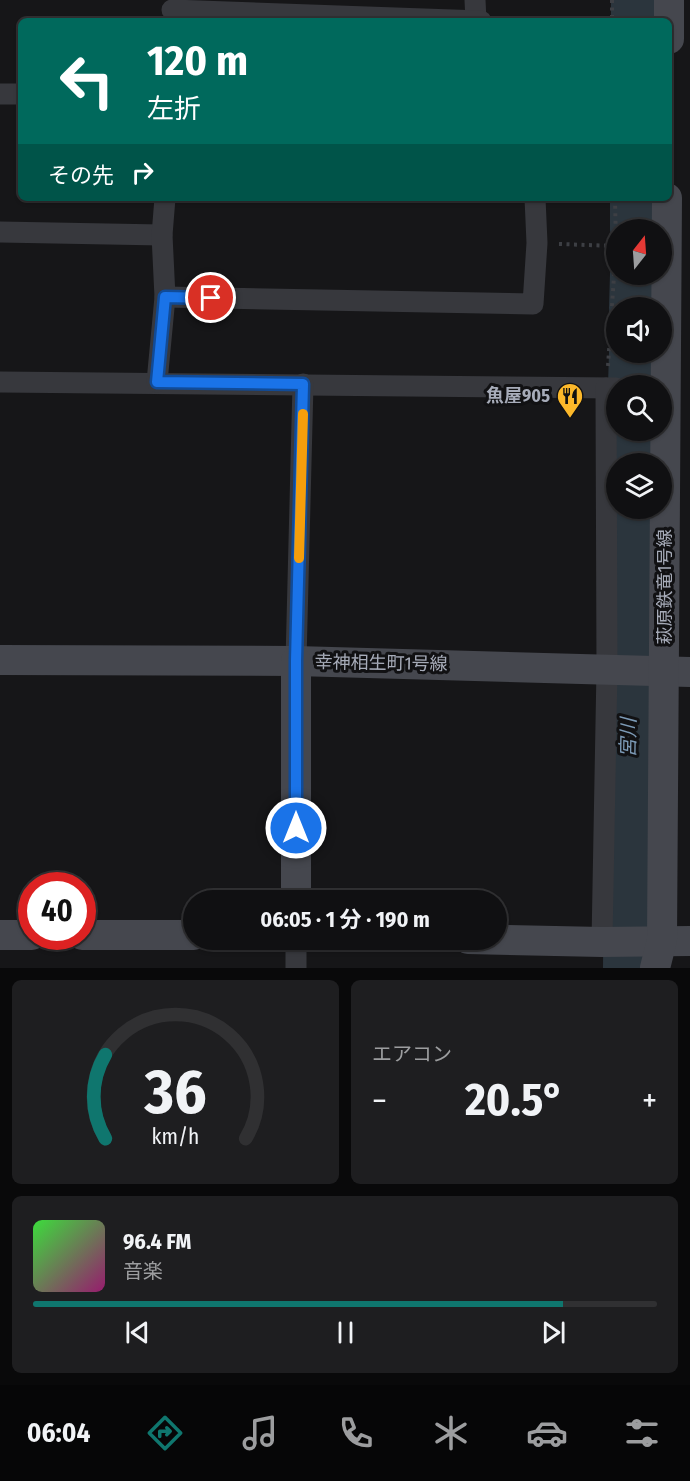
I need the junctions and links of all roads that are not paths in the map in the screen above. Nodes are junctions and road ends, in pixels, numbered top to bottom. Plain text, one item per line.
1 (475, 0) edge
2 (669, 0) edge
3 (172, 10) edge
4 (393, 18) edge
5 (476, 18) edge
6 (669, 18) edge
7 (0, 94) edge
8 (18, 94) edge
9 (165, 201) edge
10 (535, 201) edge
11 (667, 201) edge
12 (0, 232) edge
13 (162, 235) junction
14 (165, 297) junction
15 (663, 375) edge
16 (0, 382) edge
17 (157, 382) junction
18 (303, 384) junction
19 (606, 388) edge
20 (610, 441) edge
21 (665, 441) edge
22 (0, 660) edge
23 (296, 661) junction
24 (607, 669) junction
25 (677, 671) edge
26 (296, 890) edge
27 (0, 934) edge
28 (18, 935) edge
29 (96, 935) edge
30 (183, 935) edge
31 (507, 940) edge
32 (602, 942) junction
33 (296, 950) edge
34 (669, 950) edge
35 (296, 968) edge

1 - 5 street
2 - 6 street
3 - 4 street
7 - 8 street
9 - 13 street
10 - 14 street
11 - 15 street, 萩原鉄竜1号線
12 - 13 street
13 - 14 street
14 - 17 street
16 - 17 street
17 - 18 street
18 - 19 street
18 - 23 street
20 - 24 street
21 - 25 street, 萩原鉄竜1号線
22 - 23 street, 幸神相生町1号線
23 - 24 street, 幸神相生町1号線
23 - 26 street
24 - 25 street, 幸神相生町1号線
24 - 32 street
25 - 34 street, 萩原鉄竜1号線
27 - 28 street
29 - 30 street
31 - 32 street
32 - 34 street
33 - 35 street

